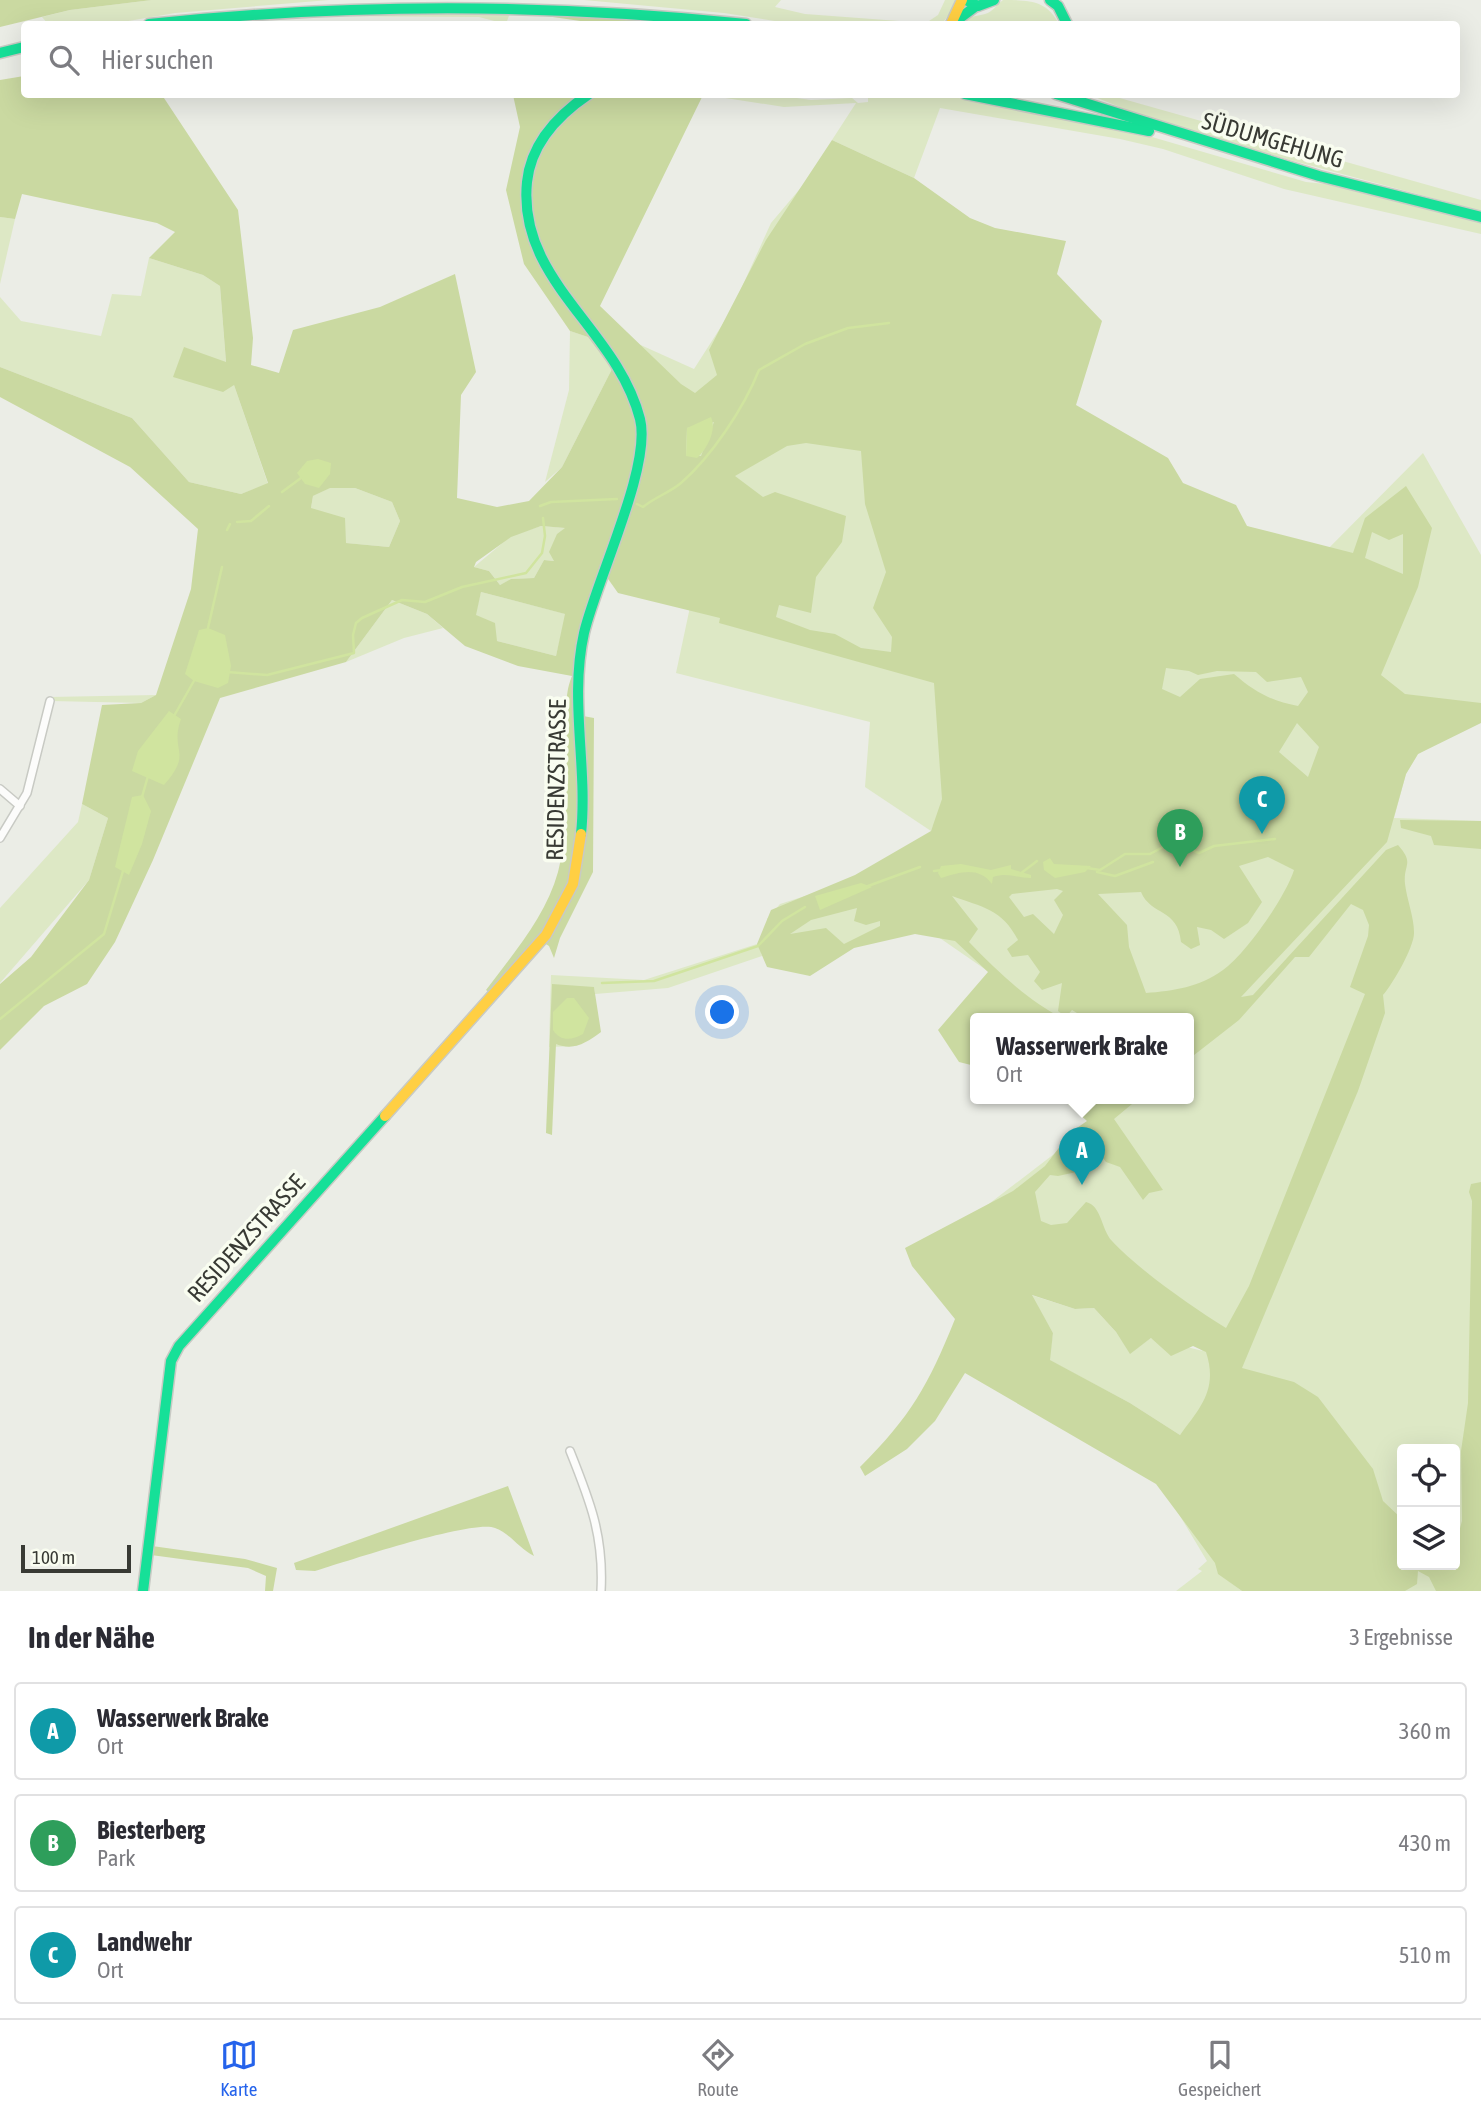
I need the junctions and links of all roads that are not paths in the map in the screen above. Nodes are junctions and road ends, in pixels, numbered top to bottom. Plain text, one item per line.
1 (964, 0) edge
2 (994, 0) edge
3 (1050, 0) edge
4 (976, 6) junction
5 (178, 21) edge
6 (718, 21) edge
7 (954, 21) edge
8 (956, 21) edge
9 (1066, 21) edge
10 (21, 48) edge
11 (0, 52) edge
12 (583, 98) edge
13 (985, 98) edge
14 (1066, 98) edge
15 (1086, 98) edge
16 (1102, 110) junction
17 (1194, 139) junction
18 (1481, 217) edge
19 (50, 701) dead end
20 (0, 789) edge
21 (20, 806) junction
22 (0, 838) edge
23 (570, 1451) dead end
24 (142, 1591) edge
25 (601, 1591) edge

1 - 4 main road
1 - 7 main road
2 - 4 main road
3 - 9 main road
4 - 8 main road
5 - 6 main road
10 - 11 main road
12 - 24 main road, RESIDENZSTRASSE
13 - 17 main road
14 - 16 main road, SÜDUMGEHUNG
15 - 16 main road
16 - 17 main road, SÜDUMGEHUNG
17 - 18 main road, SÜDUMGEHUNG
19 - 21 street
20 - 21 street
21 - 22 street
23 - 25 street

